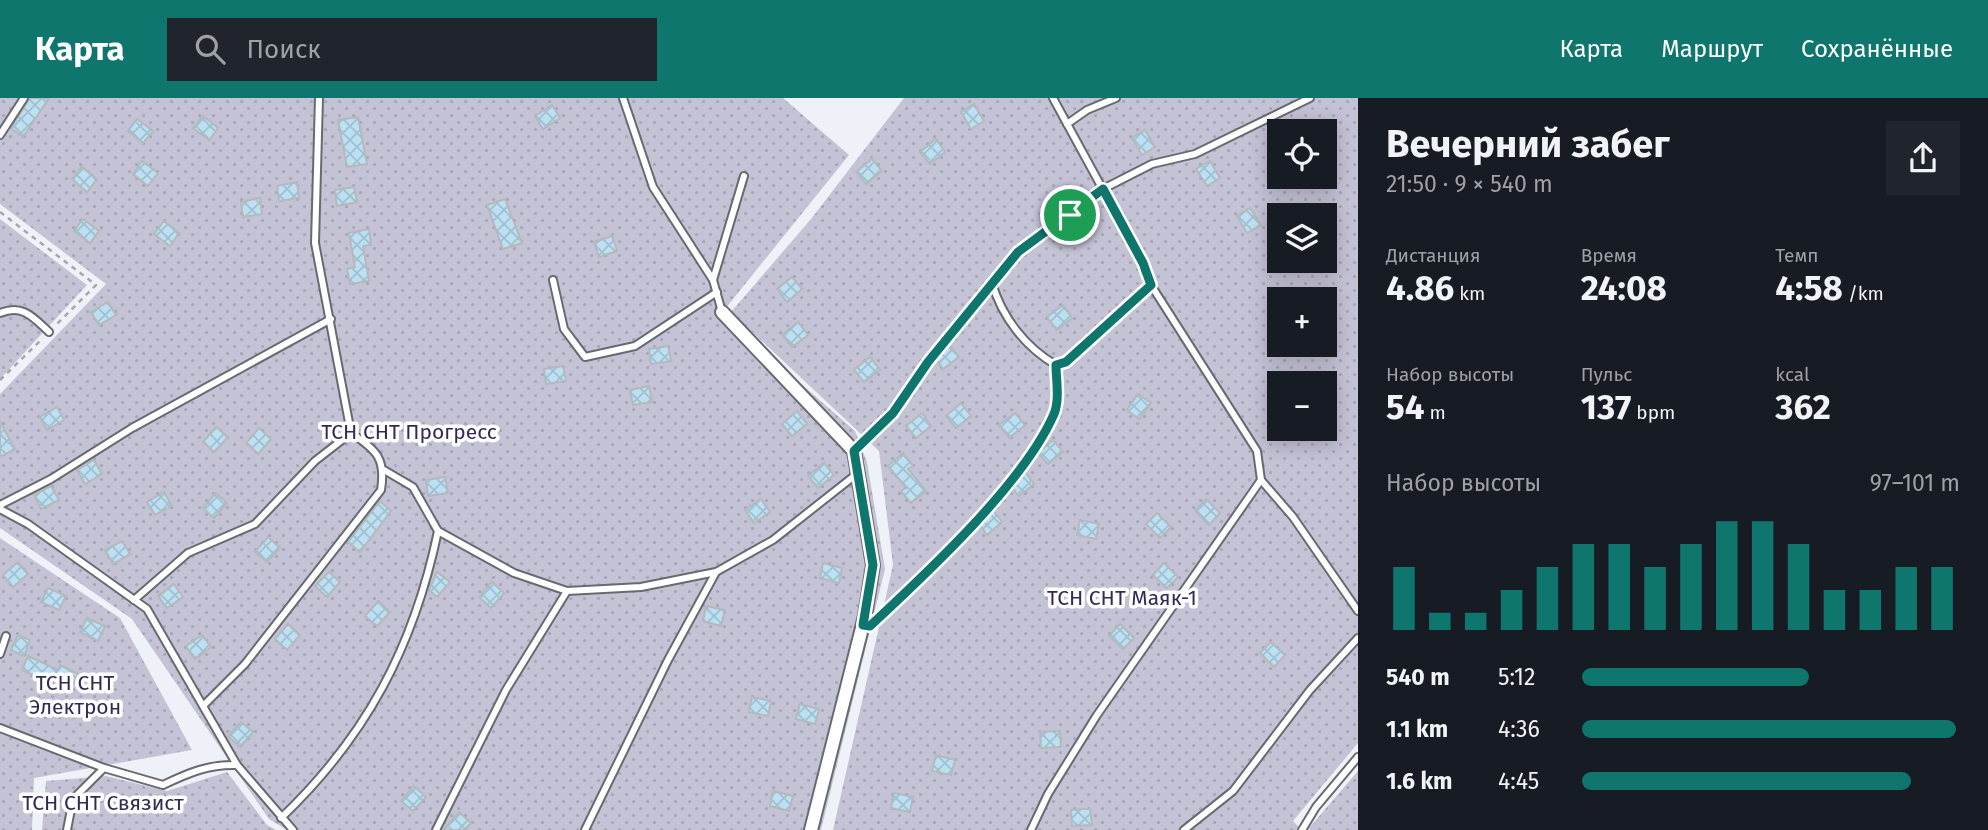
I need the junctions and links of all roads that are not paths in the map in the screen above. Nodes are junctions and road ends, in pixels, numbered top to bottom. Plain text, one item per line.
1 (24, 98) edge
2 (319, 98) edge
3 (623, 98) edge
4 (1053, 98) edge
5 (1116, 98) edge
6 (1310, 98) edge
7 (1067, 124) junction
8 (0, 135) edge
9 (744, 176) dead end
10 (1103, 189) junction
11 (553, 280) dead end
12 (713, 280) junction
13 (992, 284) junction
14 (1151, 285) junction
15 (717, 292) junction
16 (722, 312) joint
17 (0, 313) edge
18 (331, 319) junction
19 (49, 332) road end
20 (1056, 365) junction
21 (351, 433) junction
22 (854, 451) junction
23 (384, 470) junction
24 (858, 474) junction
25 (1261, 480) junction
26 (0, 507) edge
27 (438, 531) junction
28 (716, 572) junction
29 (566, 591) junction
30 (134, 600) junction
31 (1358, 611) edge
32 (863, 625) junction
33 (6, 636) dead end
34 (1358, 638) edge
35 (0, 654) edge
36 (203, 706) junction
37 (0, 728) edge
38 (1358, 757) edge
39 (237, 765) junction
40 (104, 768) junction
41 (281, 818) junction
42 (67, 830) edge
43 (293, 830) edge
44 (436, 830) edge
45 (585, 830) edge
46 (811, 830) edge
47 (1031, 830) edge
48 (1184, 830) edge
49 (1302, 830) edge

1 - 8 lane
2 - 18 lane
3 - 12 lane
4 - 7 lane
5 - 7 lane
6 - 10 lane
7 - 10 lane
9 - 12 lane
10 - 13 lane
10 - 14 lane
11 - 15 lane
12 - 15 lane
13 - 20 lane
13 - 22 lane
14 - 20 lane
14 - 25 lane
15 - 16 lane
16 - 22 street
17 - 19 lane
18 - 21 lane
18 - 26 lane
20 - 32 lane
21 - 23 lane
21 - 30 lane
22 - 24 street
23 - 27 lane
23 - 36 lane
24 - 28 lane
24 - 32 street
25 - 31 lane
25 - 47 lane
26 - 30 lane
27 - 29 lane
27 - 41 lane
28 - 29 lane
28 - 45 lane
29 - 44 lane
30 - 36 lane
32 - 46 street
33 - 35 lane
34 - 48 lane
36 - 39 lane
37 - 40 lane
38 - 49 lane
39 - 40 lane
39 - 41 lane
40 - 42 lane
41 - 43 lane

